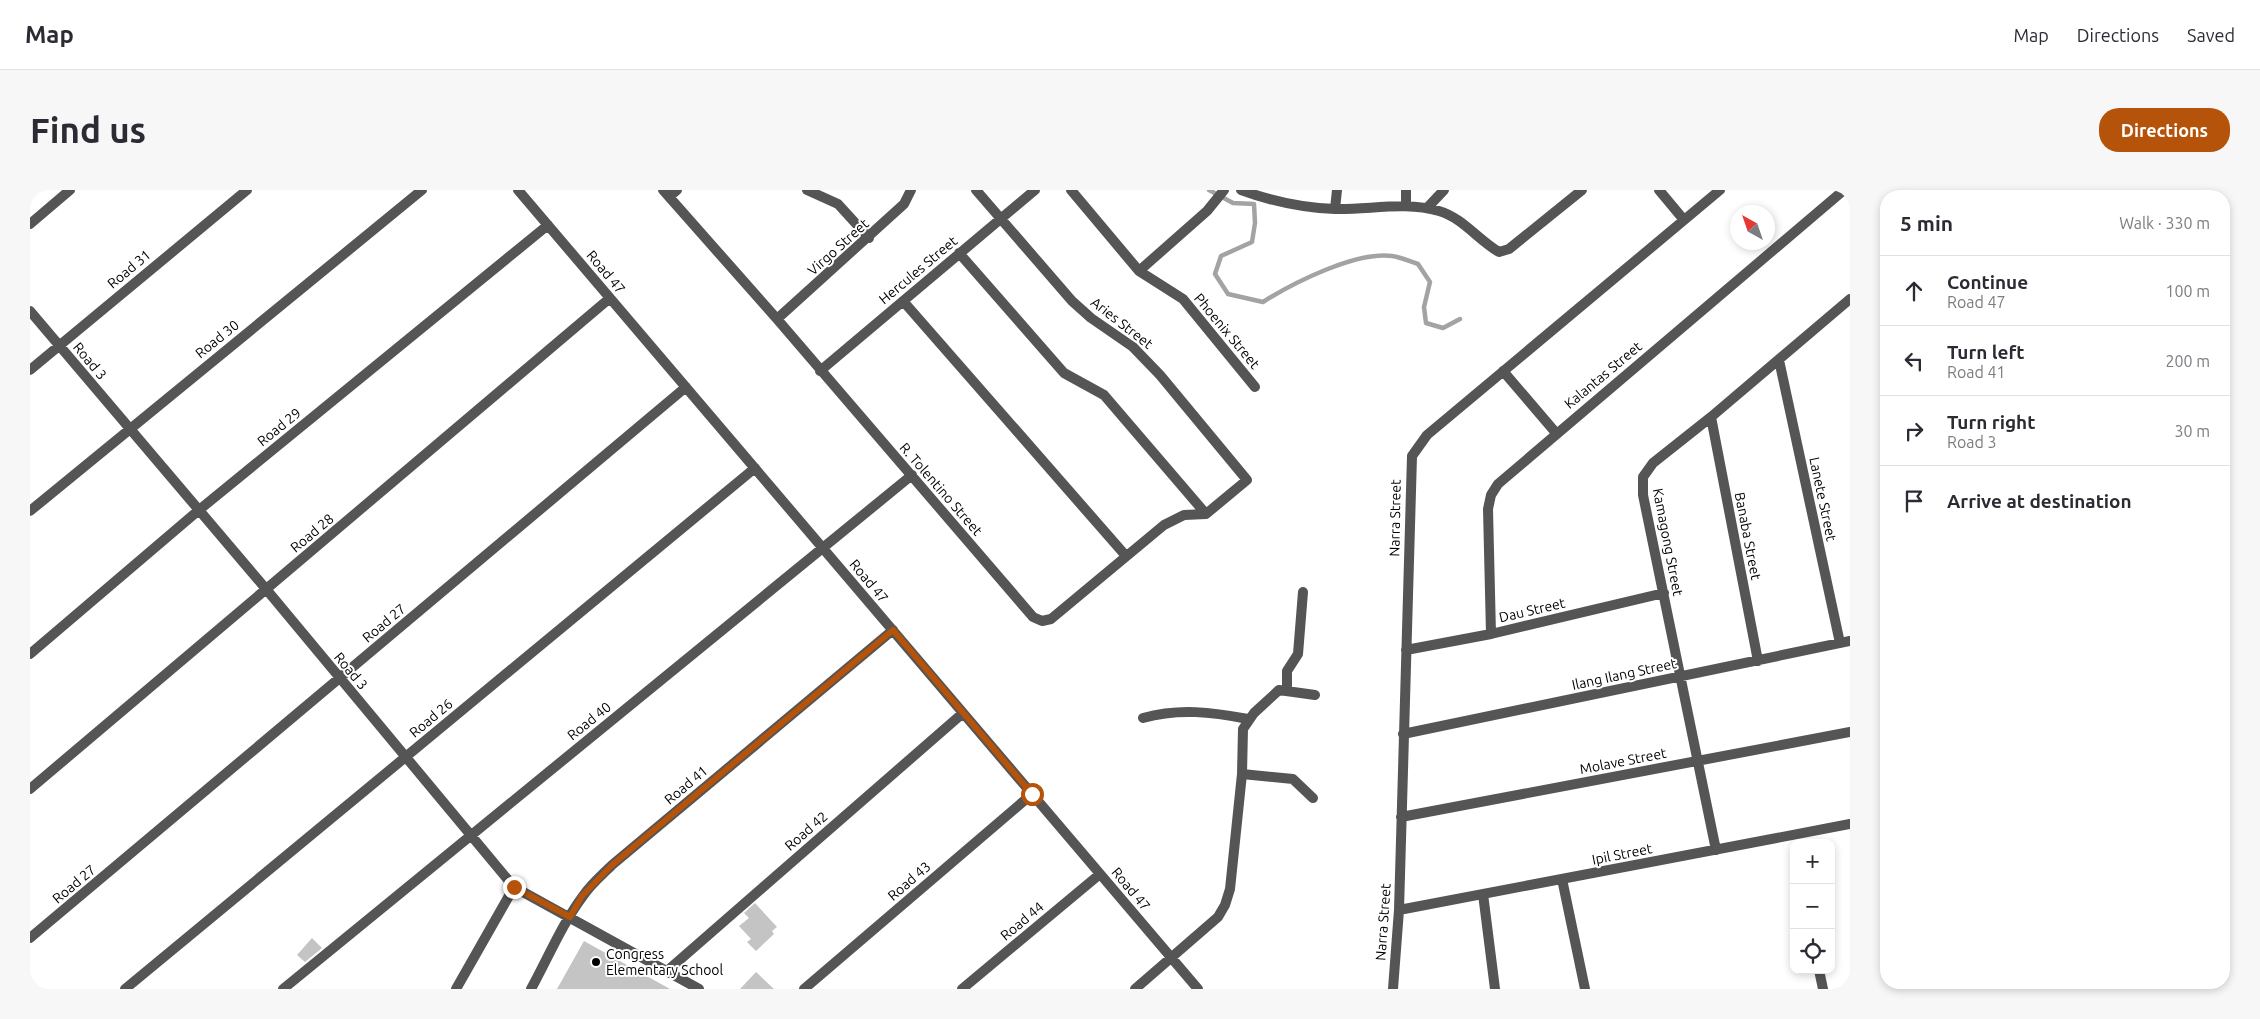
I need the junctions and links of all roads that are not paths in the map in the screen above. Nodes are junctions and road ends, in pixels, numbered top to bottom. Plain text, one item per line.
1 (70, 190) edge
2 (247, 190) edge
3 (422, 190) edge
4 (518, 190) edge
5 (677, 190) edge
6 (807, 190) edge
7 (911, 190) edge
8 (976, 190) edge
9 (1035, 190) edge
10 (1071, 190) edge
11 (1224, 190) edge
12 (1241, 190) edge
13 (1337, 190) edge
14 (1406, 190) edge
15 (1444, 190) edge
16 (1582, 190) edge
17 (1659, 190) edge
18 (1720, 190) edge
19 (1844, 190) edge
20 (666, 194) edge
21 (1406, 206) junction
22 (1427, 208) junction
23 (1335, 209) junction
24 (1002, 218) junction
25 (1684, 220) junction
26 (30, 224) edge
27 (548, 225) junction
28 (869, 238) junction
29 (960, 253) junction
30 (1139, 271) junction
31 (610, 298) junction
32 (1850, 299) edge
33 (903, 301) junction
34 (30, 311) edge
35 (777, 319) junction
36 (58, 345) junction
37 (1778, 360) junction
38 (30, 370) edge
39 (820, 371) junction
40 (1503, 372) junction
41 (686, 387) junction
42 (1255, 387) dead end
43 (1711, 417) junction
44 (129, 428) junction
45 (1556, 433) junction
46 (755, 468) junction
47 (912, 475) junction
48 (199, 510) junction
49 (30, 511) edge
50 (1206, 514) junction
51 (823, 548) junction
52 (1126, 556) junction
53 (266, 589) junction
54 (1303, 592) dead end
55 (1664, 593) junction
56 (893, 630) junction
57 (1492, 634) junction
58 (1845, 642) edge
59 (1406, 650) junction
60 (30, 654) edge
61 (1758, 660) junction
62 (1680, 676) junction
63 (339, 678) junction
64 (1287, 690) junction
65 (1315, 695) dead end
66 (963, 713) junction
67 (1143, 718) dead end
68 (1248, 720) junction
69 (1850, 732) edge
70 (1403, 734) junction
71 (406, 757) junction
72 (1699, 760) junction
73 (1242, 774) junction
74 (30, 788) edge
75 (1032, 794) junction
76 (1314, 798) dead end
77 (1401, 817) junction
78 (1850, 824) edge
79 (470, 836) junction
80 (1790, 839) edge
81 (1793, 839) edge
82 (1716, 850) junction
83 (1100, 874) junction
84 (1562, 879) junction
85 (514, 887) junction
86 (1483, 894) junction
87 (1398, 910) junction
88 (570, 917) junction
89 (30, 938) edge
90 (1171, 958) junction
91 (667, 970) junction
92 (1820, 974) edge
93 (126, 989) edge
94 (283, 989) edge
95 (456, 989) edge
96 (532, 989) edge
97 (699, 989) edge
98 (804, 989) edge
99 (962, 989) edge
100 (1134, 989) edge
101 (1198, 989) edge
102 (1393, 989) edge
103 (1494, 989) edge
104 (1585, 989) edge
105 (1823, 989) edge

1 - 26 street
2 - 36 street, Road 31
3 - 44 street, Road 30
4 - 27 street, Road 47
5 - 20 street
6 - 28 street
7 - 28 street, Virgo Street
8 - 24 street, Aries Street
9 - 24 street, Hercules Street
10 - 30 street, Phoenix Street
11 - 30 street
12 - 23 street
13 - 23 street
14 - 21 street
15 - 22 street
16 - 22 street
17 - 25 street
18 - 25 street, Narra Street
19 - 45 street, Kalantas Street
20 - 35 street
21 - 22 street
21 - 23 street
24 - 29 street, Hercules Street
24 - 50 street, Aries Street
25 - 40 street, Narra Street
27 - 31 street, Road 47
27 - 48 street, Road 29
28 - 35 street, Virgo Street
29 - 33 street, Hercules Street
29 - 50 street
30 - 42 street, Phoenix Street
31 - 41 street, Road 47
31 - 53 street, Road 28
32 - 37 street, Kamagong Street
33 - 39 street, Hercules Street
33 - 52 street
34 - 36 street, Road 3
35 - 39 street
36 - 38 street, Road 31
36 - 44 street, Road 3
37 - 43 street, Kamagong Street
37 - 58 street, Lanete Street
39 - 47 street, R. Tolentino Street
40 - 45 street
40 - 59 street, Narra Street
41 - 46 street, Road 47
41 - 63 street, Road 27
43 - 55 street, Kamagong Street
43 - 61 street, Banaba Street
44 - 48 street, Road 3
44 - 49 street, Road 30
45 - 57 street, Kalantas Street
46 - 51 street, Road 47
46 - 71 street, Road 26
47 - 51 street, Road 40
47 - 52 street, R. Tolentino Street
48 - 53 street, Road 3
48 - 60 street, Road 29
50 - 52 street
51 - 56 street, Road 47
51 - 79 street, Road 40
53 - 63 street, Road 3
53 - 74 street, Road 28
54 - 64 street
55 - 57 street, Dau Street
55 - 62 street, Kamagong Street
56 - 66 street, Road 47
56 - 88 street, Road 41
57 - 59 street, Dau Street
58 - 61 street, Ilang Ilang Street
59 - 70 street, Narra Street
61 - 62 street, Ilang Ilang Street
62 - 70 street, Ilang Ilang Street
62 - 72 street, Kamagong Street
63 - 71 street, Road 3
63 - 89 street, Road 27
64 - 65 street
64 - 68 street
66 - 75 street, Road 47
66 - 91 street, Road 42
67 - 68 street
68 - 73 street
69 - 72 street, Molave Street
70 - 77 street, Narra Street
71 - 79 street, Road 3
71 - 93 street, Road 26
72 - 77 street, Molave Street
72 - 82 street, Kamagong Street
73 - 76 street
73 - 90 street
75 - 83 street, Road 47
75 - 98 street, Road 43
77 - 87 street, Narra Street
78 - 81 street, Ipil Street
79 - 85 street, Road 3
79 - 94 street, Road 40
80 - 82 street, Ipil Street
82 - 84 street, Ipil Street
83 - 90 street, Road 47
83 - 99 street, Road 44
84 - 86 street, Ipil Street
84 - 104 street
85 - 88 street, Road 3
85 - 95 street
86 - 87 street, Ipil Street
86 - 103 street
87 - 102 street, Narra Street
88 - 91 street, Road 3
88 - 96 street, Road 41
90 - 100 street
90 - 101 street, Road 47
91 - 97 street, Road 3
92 - 105 street

